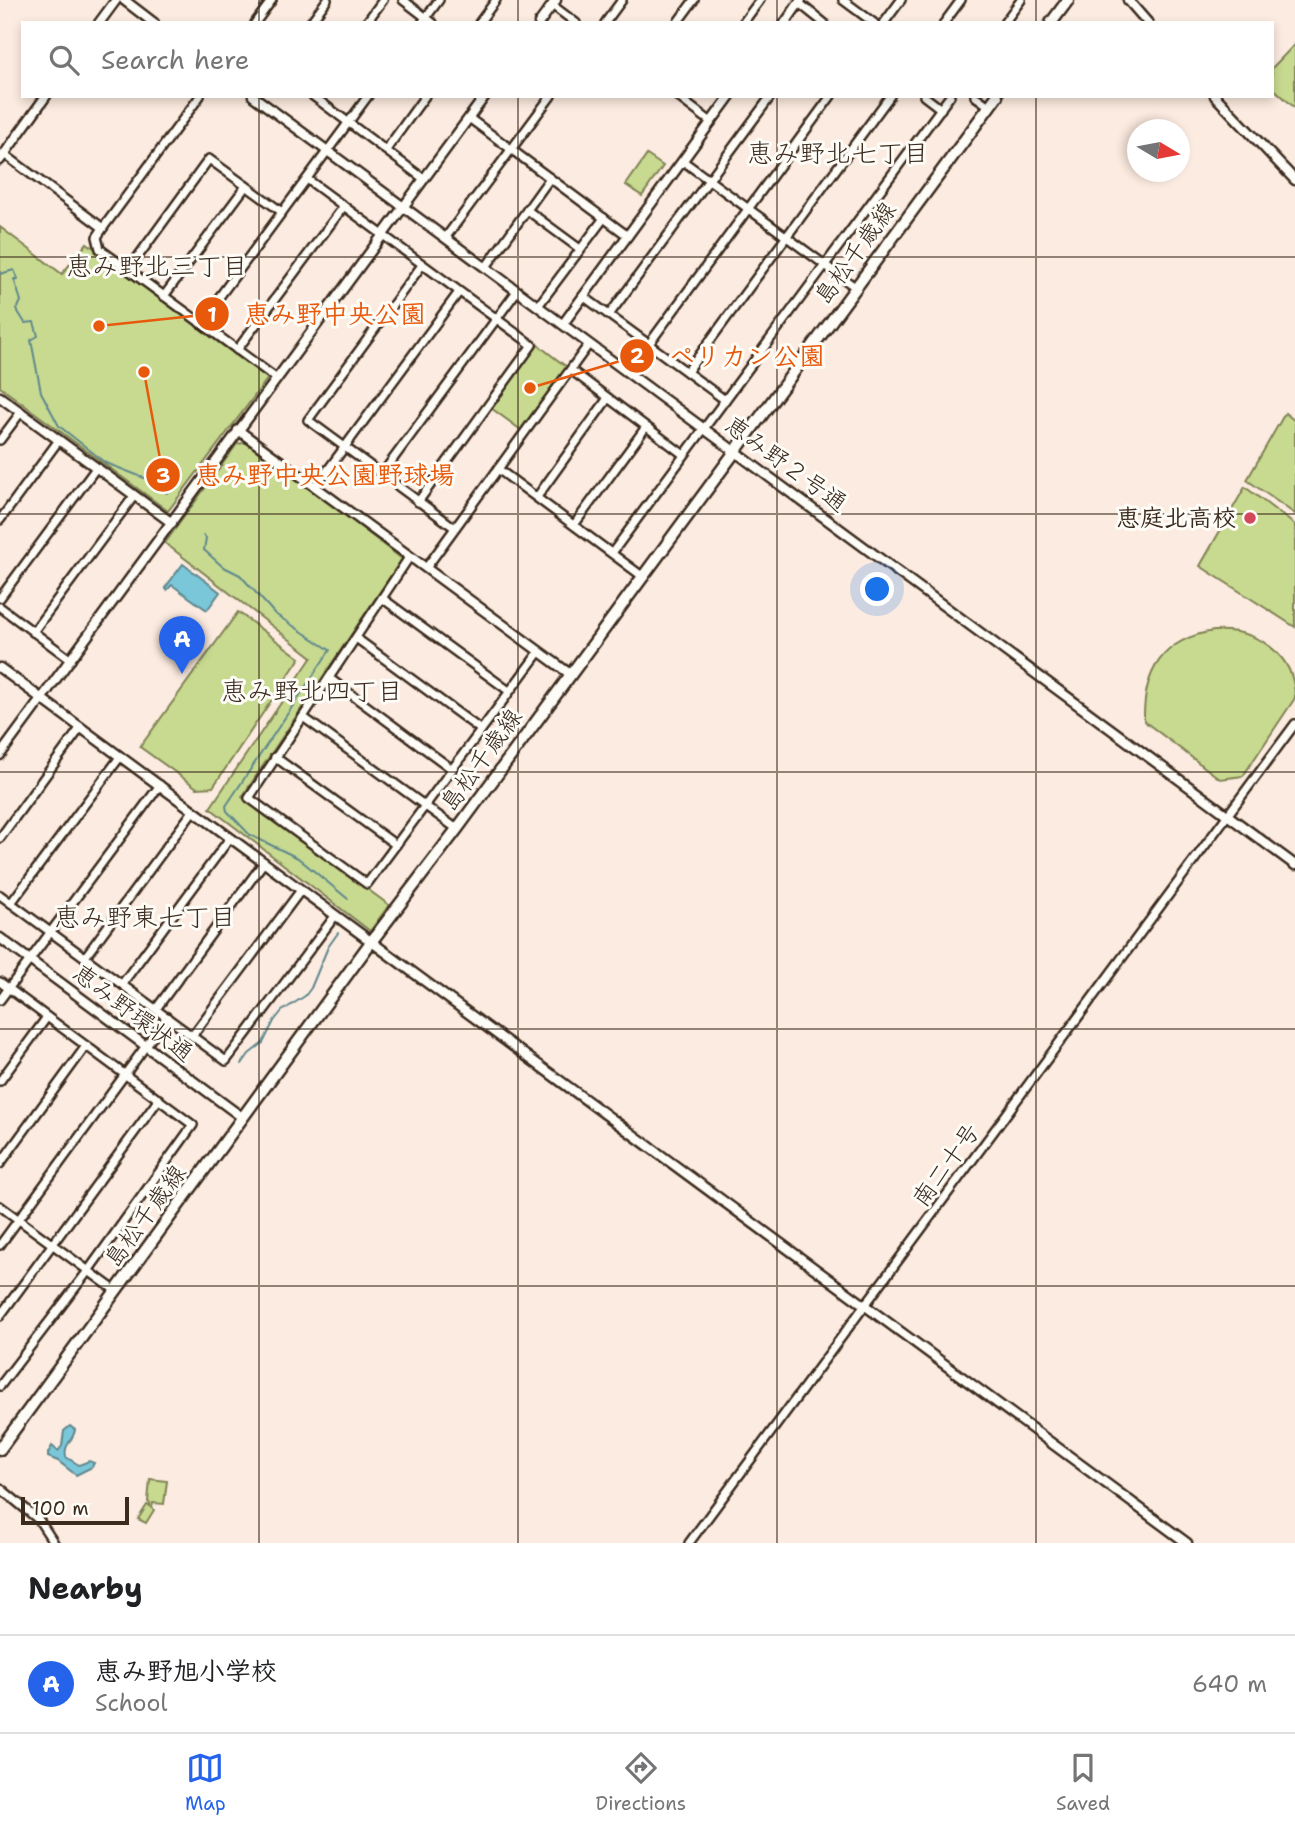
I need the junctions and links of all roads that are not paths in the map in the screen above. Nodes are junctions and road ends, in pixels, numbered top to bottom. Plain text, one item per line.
1 (116, 0) edge
2 (124, 0) edge
3 (272, 0) edge
4 (327, 0) edge
5 (383, 0) edge
6 (403, 0) edge
7 (439, 0) edge
8 (496, 0) edge
9 (621, 0) edge
10 (694, 0) edge
11 (760, 0) edge
12 (843, 0) edge
13 (901, 0) edge
14 (961, 0) edge
15 (1021, 0) edge
16 (1068, 0) edge
17 (1128, 0) edge
18 (800, 1) edge
19 (554, 3) edge
20 (424, 20) edge
21 (100, 21) edge
22 (151, 21) edge
23 (256, 21) edge
24 (311, 21) edge
25 (367, 21) edge
26 (481, 21) edge
27 (540, 21) edge
28 (574, 21) edge
29 (606, 21) edge
30 (678, 21) edge
31 (744, 21) edge
32 (786, 21) edge
33 (822, 21) edge
34 (871, 21) edge
35 (885, 21) edge
36 (945, 21) edge
37 (1005, 21) edge
38 (1052, 21) edge
39 (1146, 21) edge
40 (45, 98) edge
41 (199, 98) edge
42 (256, 98) edge
43 (316, 98) edge
44 (367, 98) edge
45 (424, 98) edge
46 (484, 98) edge
47 (550, 98) edge
48 (729, 98) edge
49 (770, 98) edge
50 (830, 98) edge
51 (889, 98) edge
52 (927, 98) edge
53 (949, 98) edge
54 (978, 98) edge
55 (995, 98) edge
56 (1216, 98) edge
57 (687, 99) edge
58 (989, 106) junction
59 (941, 109) junction
60 (469, 118) junction
61 (711, 122) junction
62 (348, 123) junction
63 (386, 150) junction
64 (511, 150) junction
65 (327, 151) junction
66 (2, 157) edge
67 (683, 161) junction
68 (307, 178) junction
69 (424, 178) junction
70 (550, 178) junction
71 (709, 180) junction
72 (1295, 180) edge
73 (246, 186) junction
74 (344, 206) junction
75 (404, 206) junction
76 (748, 208) junction
77 (527, 210) junction
78 (282, 212) junction
79 (604, 218) junction
80 (103, 228) junction
81 (383, 235) junction
82 (628, 236) junction
83 (446, 237) junction
84 (786, 237) junction
85 (580, 249) junction
86 (422, 265) junction
87 (825, 265) junction
88 (486, 267) junction
89 (129, 269) junction
90 (855, 287) junction
91 (517, 290) junction
92 (459, 292) junction
93 (164, 296) junction
94 (583, 296) junction
95 (538, 306) junction
96 (609, 315) junction
97 (496, 318) junction
98 (200, 323) junction
99 (563, 324) junction
100 (589, 344) junction
101 (649, 344) junction
102 (237, 350) junction
103 (570, 370) junction
104 (687, 372) junction
105 (277, 379) junction
106 (0, 397) edge
107 (608, 398) junction
108 (725, 400) junction
109 (21, 412) junction
110 (646, 427) junction
111 (705, 428) junction
112 (238, 430) junction
113 (0, 440) edge
114 (59, 440) junction
115 (345, 448) junction
116 (736, 450) junction
117 (684, 455) junction
118 (96, 468) junction
119 (499, 469) junction
120 (382, 474) junction
121 (316, 486) junction
122 (134, 496) junction
123 (537, 497) junction
124 (418, 502) junction
125 (0, 520) edge
126 (172, 523) junction
127 (574, 525) junction
128 (455, 528) junction
129 (612, 553) junction
130 (410, 556) junction
131 (426, 568) junction
132 (642, 576) junction
133 (0, 598) edge
134 (382, 598) junction
135 (0, 607) edge
136 (33, 632) junction
137 (356, 638) junction
138 (539, 652) junction
139 (71, 660) junction
140 (2, 672) edge
141 (570, 674) junction
142 (329, 678) junction
143 (509, 691) junction
144 (42, 699) junction
145 (303, 717) junction
146 (1295, 723) edge
147 (81, 727) junction
148 (481, 730) junction
149 (0, 755) edge
150 (120, 757) junction
151 (275, 757) junction
152 (452, 769) junction
153 (160, 785) junction
154 (425, 807) junction
155 (193, 811) junction
156 (1230, 811) junction
157 (457, 829) junction
158 (0, 838) edge
159 (230, 838) junction
160 (396, 845) junction
161 (264, 862) junction
162 (1295, 865) edge
163 (301, 890) junction
164 (0, 895) edge
165 (11, 903) junction
166 (335, 916) junction
167 (50, 932) junction
168 (0, 938) edge
169 (371, 942) junction
170 (85, 957) junction
171 (30, 960) junction
172 (0, 982) edge
173 (122, 984) junction
174 (9, 988) junction
175 (0, 1000) edge
176 (156, 1009) junction
177 (47, 1017) junction
178 (167, 1017) junction
179 (192, 1036) junction
180 (86, 1046) junction
181 (146, 1046) junction
182 (125, 1074) junction
183 (0, 1081) edge
184 (159, 1099) junction
185 (243, 1118) junction
186 (0, 1164) edge
187 (0, 1206) edge
188 (19, 1220) junction
189 (0, 1245) edge
190 (53, 1245) junction
191 (88, 1271) junction
192 (116, 1292) junction
193 (866, 1306) junction
194 (0, 1316) edge
195 (0, 1386) edge
196 (0, 1449) edge
197 (0, 1488) edge
198 (54, 1543) edge
199 (688, 1543) edge
200 (1187, 1543) edge

1 - 21 street
2 - 22 street
3 - 23 street
4 - 24 street
5 - 25 street
6 - 20 street
7 - 20 street
8 - 26 street
9 - 29 street
10 - 30 street
11 - 31 street
12 - 34 street
13 - 35 street
14 - 36 street
15 - 37 street
16 - 38 main road
17 - 39 street
18 - 32 street
18 - 33 street
19 - 27 street
19 - 28 street
40 - 66 street
41 - 80 street
42 - 65 street, 恵み野２号通
43 - 62 street
44 - 62 street
45 - 63 street
46 - 60 street
47 - 64 street
48 - 61 street
49 - 71 street
50 - 76 street
51 - 84 street
52 - 59 street
53 - 59 street
54 - 58 street
55 - 58 main road, 島松千歳線
56 - 72 street
57 - 61 street
58 - 90 main road, 島松千歳線
59 - 87 street
60 - 64 street
60 - 69 street
61 - 67 street
62 - 63 street
62 - 65 street
63 - 69 street
64 - 70 street
64 - 83 street
65 - 68 street
65 - 75 street, 恵み野２号通
66 - 80 street
67 - 71 street
67 - 82 street
68 - 74 street
68 - 78 street
69 - 75 street
70 - 77 street
70 - 79 street
71 - 76 street
71 - 96 street
73 - 78 street
73 - 89 street
73 - 93 street
74 - 81 street
74 - 102 street
75 - 81 street
75 - 83 street, 恵み野２号通
76 - 84 street
76 - 101 street
77 - 85 street
77 - 88 street
78 - 98 street
79 - 82 street
79 - 85 street
80 - 89 street
81 - 86 street
81 - 105 street
82 - 94 street
83 - 88 street, 恵み野２号通
84 - 87 street
84 - 104 street
85 - 95 street
86 - 92 street
86 - 115 street
87 - 90 street
87 - 108 street
88 - 91 street, 恵み野２号通
89 - 93 street
90 - 116 main road, 島松千歳線
91 - 95 street, 恵み野２号通
91 - 97 street
92 - 97 street
92 - 115 street
93 - 98 street
94 - 96 street
94 - 99 street
95 - 99 street, 恵み野２号通
96 - 101 street
97 - 120 street
97 - 124 street
98 - 102 street
99 - 100 street, 恵み野２号通
100 - 103 street
100 - 111 street, 恵み野２号通
101 - 104 street
102 - 105 street
103 - 107 street
103 - 119 street
104 - 108 street
105 - 112 street
106 - 109 street
107 - 110 street
107 - 123 street
108 - 111 street
109 - 113 street
109 - 114 street
110 - 117 street
110 - 127 street
111 - 116 street, 恵み野２号通
111 - 117 street
112 - 121 street
112 - 126 street
114 - 118 street
114 - 125 street
115 - 120 street
115 - 121 street
116 - 132 main road, 島松千歳線
116 - 156 street, 恵み野２号通
117 - 129 street
118 - 122 street
118 - 133 street
119 - 123 street
119 - 128 street
120 - 124 street
121 - 130 street
122 - 126 street
122 - 136 street
123 - 127 street
124 - 128 street
126 - 139 street
127 - 129 street
128 - 131 street
129 - 132 street
130 - 131 street
130 - 134 street
131 - 138 street
132 - 141 main road, 島松千歳線
134 - 137 street
134 - 143 street
135 - 136 street
136 - 139 street
137 - 142 street
137 - 148 street
138 - 141 street
138 - 143 street
139 - 144 street
140 - 144 street
141 - 157 main road, 島松千歳線
142 - 145 street
142 - 152 street
143 - 148 street
144 - 147 street
144 - 149 street
145 - 151 street
145 - 154 street
146 - 156 street, 南二十号
147 - 150 street
147 - 158 street
148 - 152 street
150 - 153 street
150 - 165 street
151 - 160 street
151 - 160 street
152 - 154 street
153 - 155 street
153 - 167 street
154 - 157 street
154 - 160 street
155 - 159 street
155 - 170 street
156 - 162 street, 恵み野２号通
156 - 193 street, 南二十号
157 - 169 main road, 島松千歳線
159 - 161 street
159 - 173 street
161 - 163 street
161 - 176 street
163 - 166 street
163 - 179 street
164 - 165 street
165 - 167 street
166 - 169 street
166 - 179 street
167 - 170 street
167 - 171 street
168 - 171 street, 恵み野環状通
169 - 185 main road, 島松千歳線
169 - 193 street
170 - 173 street
171 - 174 street
171 - 181 street, 恵み野環状通
172 - 174 street
173 - 176 street
174 - 175 street
174 - 177 street
176 - 178 street
177 - 180 street
177 - 183 street
178 - 179 street
178 - 181 street
180 - 182 street
180 - 186 street
181 - 182 street
181 - 185 street, 恵み野環状通
182 - 184 street
182 - 188 street
184 - 190 street
184 - 191 street
185 - 192 main road, 島松千歳線
187 - 188 street
188 - 189 street
188 - 190 street
190 - 191 street
190 - 194 street
191 - 192 street
191 - 195 street
192 - 196 main road, 島松千歳線
193 - 199 street, 南二十号
193 - 200 street
197 - 198 street

